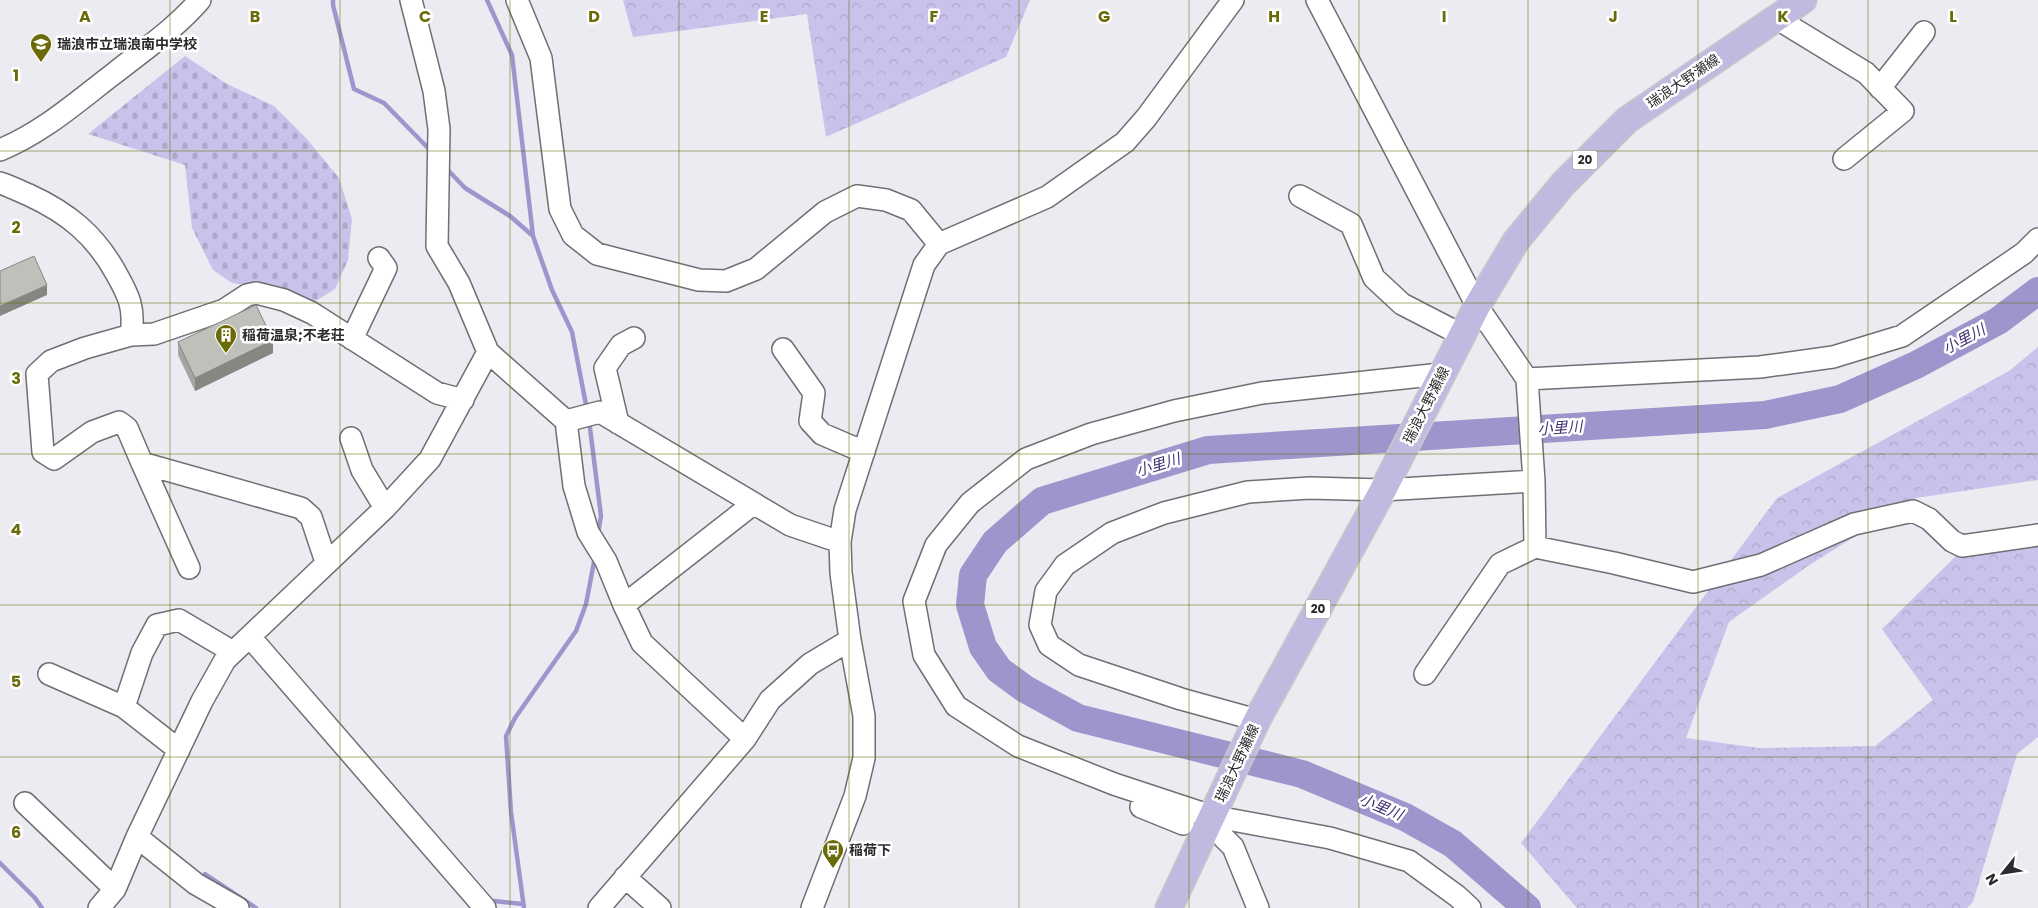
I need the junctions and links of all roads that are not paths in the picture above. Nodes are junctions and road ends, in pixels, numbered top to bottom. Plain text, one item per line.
1 (200, 0) edge
2 (411, 0) edge
3 (517, 0) edge
4 (1232, 0) edge
5 (1317, 0) edge
6 (1803, 0) edge
7 (1776, 18) junction
8 (1924, 32) dead end
9 (1880, 88) junction
10 (0, 150) edge
11 (1844, 159) dead end
12 (0, 184) edge
13 (1300, 196) dead end
14 (2038, 239) edge
15 (939, 244) junction
16 (379, 258) dead end
17 (1477, 306) junction
18 (131, 335) junction
19 (1462, 335) junction
20 (634, 338) dead end
21 (352, 339) junction
22 (783, 349) dead end
23 (488, 352) junction
24 (1439, 379) junction
25 (1527, 379) junction
26 (463, 400) junction
27 (566, 420) junction
28 (618, 423) junction
29 (351, 438) dead end
30 (864, 452) junction
31 (142, 463) junction
32 (1534, 481) junction
33 (1385, 485) junction
34 (753, 504) junction
35 (385, 508) junction
36 (2038, 535) edge
37 (840, 542) junction
38 (1535, 547) junction
39 (326, 562) junction
40 (189, 568) dead end
41 (624, 605) junction
42 (250, 638) junction
43 (850, 640) junction
44 (233, 652) junction
45 (49, 674) dead end
46 (1425, 674) dead end
47 (124, 708) junction
48 (1253, 729) junction
49 (745, 738) junction
50 (179, 750) junction
51 (1114, 784) junction
52 (25, 803) dead end
53 (1214, 810) junction
54 (1183, 824) dead end
55 (137, 837) junction
56 (1224, 838) dead end
57 (625, 877) junction
58 (115, 889) junction
59 (1459, 904) edge
60 (99, 908) edge
61 (238, 908) edge
62 (484, 908) edge
63 (598, 908) edge
64 (660, 908) edge
65 (812, 908) edge
66 (1169, 908) edge
67 (1258, 908) edge

1 - 10 street
2 - 23 street
3 - 15 street
4 - 15 street
5 - 17 street
6 - 7 main road, 瑞浪大野瀬線 / 20
7 - 9 street
7 - 17 main road, 瑞浪大野瀬線 / 20
8 - 9 street
9 - 11 street
12 - 18 street
13 - 19 street
14 - 25 street
15 - 30 street
16 - 21 street
17 - 19 main road, 瑞浪大野瀬線 / 20
17 - 25 street
18 - 21 street
18 - 31 street
19 - 24 main road, 瑞浪大野瀬線 / 20
20 - 28 street
21 - 26 street
22 - 30 street
23 - 26 street
23 - 27 street
24 - 33 main road, 瑞浪大野瀬線 / 20
24 - 51 street
25 - 32 street
26 - 35 street
27 - 28 street
27 - 41 street
28 - 34 street
29 - 35 street
30 - 37 street
31 - 39 street
31 - 40 street
32 - 33 street
32 - 38 street
33 - 48 main road, 瑞浪大野瀬線 / 20
33 - 48 street
34 - 37 street
34 - 41 street
35 - 39 street
36 - 38 street
37 - 43 street
38 - 46 street
39 - 42 street
41 - 49 street
42 - 44 street
42 - 62 street
43 - 49 street
43 - 65 street
44 - 47 street
44 - 50 street
45 - 47 street
47 - 50 street
48 - 53 main road, 瑞浪大野瀬線 / 20
49 - 57 street
50 - 55 street
51 - 53 street
51 - 54 street
52 - 58 street
53 - 59 street
53 - 66 main road, 瑞浪大野瀬線 / 20
55 - 58 street
55 - 61 street
56 - 67 street
57 - 63 street
57 - 64 street
58 - 60 street

